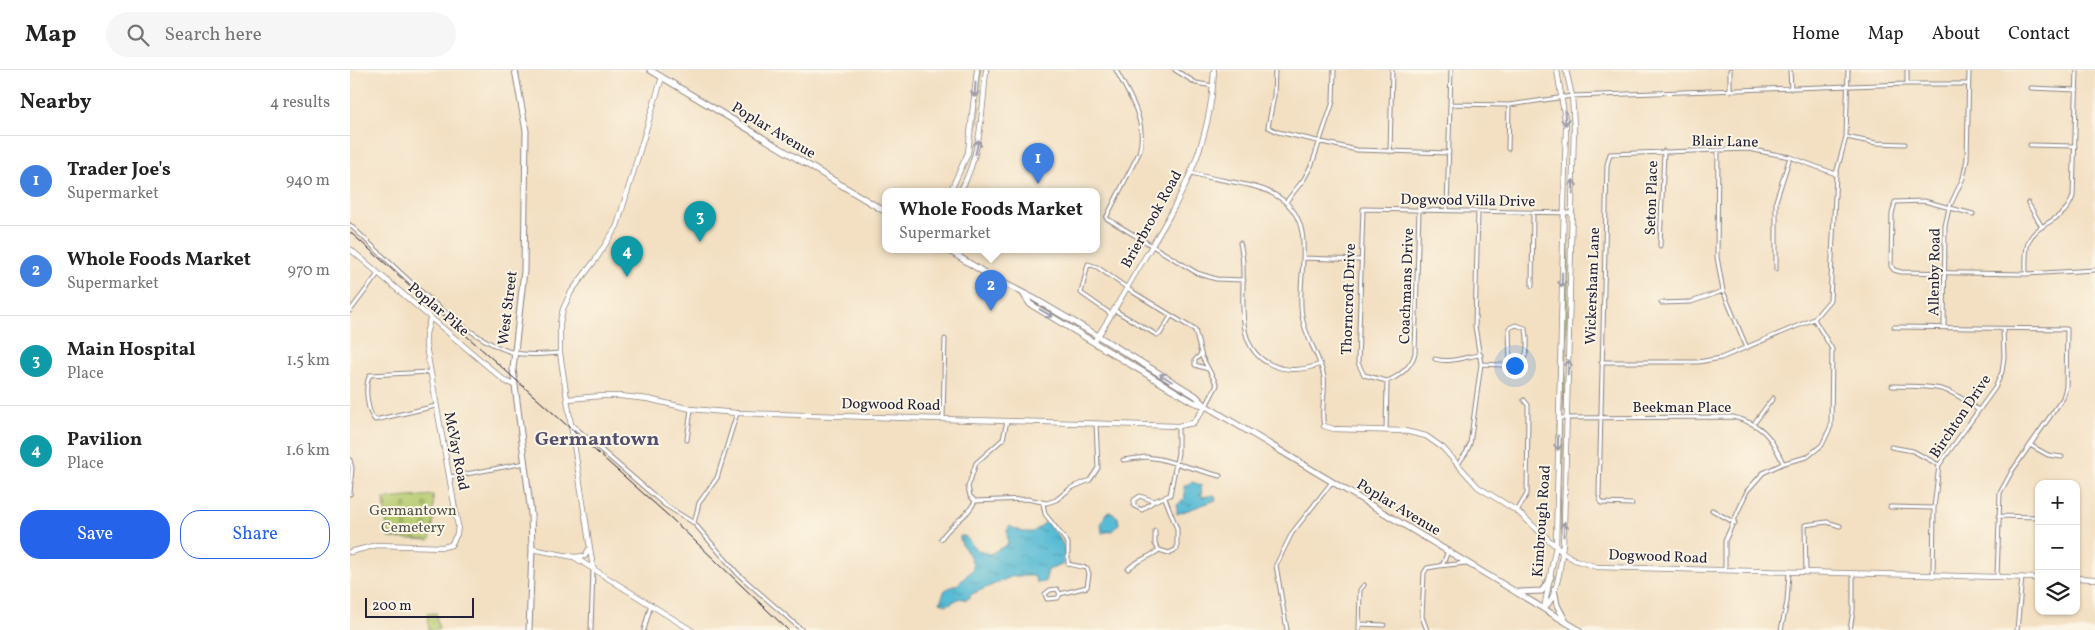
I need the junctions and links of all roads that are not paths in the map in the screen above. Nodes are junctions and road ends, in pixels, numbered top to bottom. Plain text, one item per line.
1 (515, 70) edge
2 (650, 70) edge
3 (664, 70) edge
4 (977, 70) edge
5 (986, 70) edge
6 (1116, 70) edge
7 (1175, 70) edge
8 (1214, 70) edge
9 (1275, 70) edge
10 (1334, 70) edge
11 (1392, 70) edge
12 (1451, 70) edge
13 (1557, 70) edge
14 (1566, 70) edge
15 (1730, 70) edge
16 (1790, 70) edge
17 (1848, 70) edge
18 (1907, 70) edge
19 (1969, 70) edge
20 (2077, 70) edge
21 (662, 77) junction
22 (1907, 84) junction
23 (1968, 84) junction
24 (1213, 86) junction
25 (1848, 86) junction
26 (2031, 88) dead end
27 (1790, 89) junction
28 (2076, 90) junction
29 (1730, 91) junction
30 (1572, 96) junction
31 (1563, 97) junction
32 (1450, 104) junction
33 (1508, 105) junction
34 (1846, 137) junction
35 (1320, 142) junction
36 (1905, 144) dead end
37 (2030, 145) dead end
38 (2075, 146) junction
39 (1508, 149) dead end
40 (1718, 150) junction
41 (1390, 152) junction
42 (1664, 152) junction
43 (1449, 153) junction
44 (1610, 154) joint
45 (1790, 157) junction
46 (1192, 173) junction
47 (1836, 174) junction
48 (952, 188) edge
49 (962, 188) edge
50 (1286, 202) junction
51 (2028, 203) dead end
52 (1949, 208) junction
53 (1363, 209) joint
54 (1419, 209) junction
55 (882, 210) edge
56 (1447, 210) junction
57 (1478, 212) junction
58 (1533, 213) junction
59 (1563, 213) junction
60 (1572, 213) junction
61 (1972, 214) dead end
62 (350, 225) edge
63 (2042, 227) junction
64 (1240, 243) dead end
65 (1660, 246) dead end
66 (1152, 247) junction
67 (350, 249) edge
68 (953, 253) edge
69 (1303, 258) junction
70 (1361, 260) junction
71 (1776, 269) dead end
72 (2095, 270) edge
73 (1945, 273) junction
74 (378, 274) junction
75 (2026, 274) junction
76 (1244, 280) junction
77 (1532, 286) dead end
78 (1127, 288) junction
79 (1723, 291) junction
80 (1024, 295) junction
81 (1661, 303) dead end
82 (350, 311) edge
83 (1112, 312) junction
84 (1171, 316) junction
85 (430, 319) junction
86 (1814, 319) junction
87 (1894, 326) dead end
88 (1944, 328) junction
89 (2003, 329) junction
90 (1098, 336) junction
91 (945, 339) dead end
92 (1094, 342) junction
93 (1747, 348) junction
94 (514, 353) junction
95 (560, 353) junction
96 (1201, 354) junction
97 (1481, 355) junction
98 (1435, 359) dead end
99 (1601, 362) junction
100 (1321, 364) junction
101 (1481, 364) junction
102 (1510, 364) junction
103 (1208, 368) junction
104 (430, 372) junction
105 (1387, 381) junction
106 (514, 385) junction
107 (1892, 386) dead end
108 (1773, 398) dead end
109 (568, 399) junction
110 (1524, 400) dead end
111 (436, 406) junction
112 (1206, 406) junction
113 (691, 408) junction
114 (1978, 410) junction
115 (737, 413) junction
116 (943, 418) junction
117 (1559, 418) junction
118 (1567, 418) junction
119 (1601, 419) junction
120 (1007, 420) junction
121 (1755, 422) junction
122 (1096, 423) junction
123 (571, 424) junction
124 (1178, 426) junction
125 (1324, 426) joint
126 (1386, 431) junction
127 (687, 440) dead end
128 (2030, 445) junction
129 (1891, 447) dead end
130 (2062, 457) dead end
131 (350, 460) edge
132 (1123, 460) dead end
133 (524, 463) junction
134 (1176, 463) junction
135 (1784, 463) junction
136 (1457, 464) junction
137 (1939, 465) junction
138 (1220, 476) dead end
139 (450, 477) junction
140 (1332, 481) junction
141 (350, 494) edge
142 (1166, 498) junction
143 (976, 501) junction
144 (1154, 501) junction
145 (1043, 503) junction
146 (1632, 504) dead end
147 (1890, 507) dead end
148 (1934, 508) junction
149 (1712, 510) dead end
150 (1517, 511) junction
151 (1998, 516) junction
152 (2035, 516) edge
153 (694, 522) junction
154 (1735, 523) junction
155 (1840, 526) dead end
156 (1155, 531) dead end
157 (941, 540) dead end
158 (590, 545) junction
159 (1556, 545) junction
160 (532, 549) junction
161 (1159, 550) junction
162 (1448, 550) junction
163 (350, 551) edge
164 (1562, 552) junction
165 (574, 557) junction
166 (1468, 563) junction
167 (1439, 566) junction
168 (593, 568) junction
169 (1128, 569) dead end
170 (1726, 570) junction
171 (1789, 572) junction
172 (1806, 573) junction
173 (1853, 574) junction
174 (1933, 576) junction
175 (1997, 576) junction
176 (1551, 577) junction
177 (2022, 577) junction
178 (2035, 578) edge
179 (2080, 578) edge
180 (2095, 578) edge
181 (1364, 585) dead end
182 (1554, 588) junction
183 (1517, 592) junction
184 (1060, 594) junction
185 (652, 604) junction
186 (1544, 609) junction
187 (1566, 622) junction
188 (1359, 624) junction
189 (1384, 625) dead end
190 (529, 630) edge
191 (591, 630) edge
192 (644, 630) edge
193 (691, 630) edge
194 (802, 630) edge
195 (1287, 630) edge
196 (1359, 630) edge
197 (1427, 630) edge
198 (1580, 630) edge
199 (1782, 630) edge
200 (1850, 630) edge
201 (2017, 630) edge

1 - 94 main road, West Street
2 - 21 main road, Poplar Avenue
3 - 21 main road
4 -> 48 street
49 -> 5 street
6 - 66 street
7 - 24 street
8 - 24 street, Brierbrook Road
9 - 35 street
10 - 35 street
11 - 41 street
12 - 32 street
13 - 31 street, Kimbrough Road
14 - 30 street, Kimbrough Road
15 - 29 street
16 - 27 street
17 - 25 street
18 - 22 street
19 - 23 street, Allenby Road
20 - 28 street
21 - 55 main road, Poplar Avenue
21 - 95 street
22 - 23 street
22 - 25 street
23 - 52 street, Allenby Road
24 - 46 street, Brierbrook Road
25 - 27 street
25 - 34 street
26 - 28 street
27 - 29 street
28 - 38 street
29 - 30 street
30 - 31 street
60 -> 30 street, Kimbrough Road
31 - 33 street
31 -> 59 street, Kimbrough Road
32 - 33 street
32 - 43 street
33 - 39 street
34 - 36 street
34 - 47 street
35 - 41 street
35 - 50 street
37 - 38 street
38 - 63 street
40 - 42 street, Blair Lane
40 - 45 street, Blair Lane
40 - 79 street
41 - 43 street
42 - 44 street, Blair Lane
42 - 65 street, Seton Place
43 - 56 street
44 - 99 street, Wickersham Lane
45 - 47 street, Blair Lane
45 - 71 street
46 - 50 street
46 - 66 street, Brierbrook Road
47 - 86 street
50 - 69 street
51 - 63 street
52 - 61 street
52 - 73 street, Allenby Road
52 - 73 street
53 - 54 street, Dogwood Villa Drive
53 - 70 street, Thorncroft Drive
54 - 56 street, Dogwood Villa Drive
54 - 105 street, Coachmans Drive
56 - 57 street, Dogwood Villa Drive
57 - 58 street, Dogwood Villa Drive
57 - 97 street
58 - 59 street, Dogwood Villa Drive
58 - 77 street
59 - 60 street, Dogwood Villa Drive
59 -> 117 street, Kimbrough Road
118 -> 60 street, Kimbrough Road
62 - 94 street
63 - 75 street
64 - 76 street
66 - 76 street
66 - 78 street, Brierbrook Road
67 - 74 street, Poplar Pike
68 - 80 main road, Poplar Avenue
69 - 70 street
69 - 100 street
70 - 105 street, Thorncroft Drive
72 - 75 street
73 - 75 street
73 - 88 street, Allenby Road
74 - 82 street
74 - 85 street, Poplar Pike
76 - 100 street
78 - 83 street, Brierbrook Road
78 - 83 street
78 - 84 street
79 - 81 street
79 - 93 street
80 - 90 main road, Poplar Avenue
80 -> 92 main road, Poplar Avenue
83 - 84 street
83 - 90 street, Brierbrook Road
84 - 96 street
85 - 104 street, McVay Road
85 - 106 street, Poplar Pike
86 - 93 street
86 - 135 street
87 - 88 street
88 - 89 street
89 - 114 street, Birchton Drive
89 - 128 street
90 - 92 street, Brierbrook Road
112 -> 90 main road, Poplar Avenue
91 - 116 street
92 - 112 main road, Poplar Avenue
93 - 99 street
94 - 95 street
94 - 106 main road, West Street
95 - 109 street
96 - 103 street
96 - 103 street
97 - 98 street
97 - 101 street
99 - 119 street, Wickersham Lane
100 - 125 street
101 - 102 street
101 - 136 street
102 - 102 street
103 - 112 street
104 - 111 street, McVay Road
104 - 111 street
105 - 126 street
106 - 133 main road, West Street
107 - 114 street
108 - 121 street
109 - 113 street, Dogwood Road
109 - 123 street
110 - 150 street
111 - 139 street, McVay Road
112 - 124 street, Dogwood Road
112 - 140 main road, Poplar Avenue
113 - 115 street, Dogwood Road
113 - 127 street
114 - 137 street, Birchton Drive
115 - 116 street, Dogwood Road
115 - 153 street
116 - 120 street, Dogwood Road
117 - 118 street, Beekman Place
117 -> 159 street, Kimbrough Road
118 - 119 street, Beekman Place
164 -> 118 street, Kimbrough Road
119 - 121 street, Beekman Place
119 - 146 street, Wickersham Lane
120 - 122 street, Dogwood Road
120 - 143 street
121 - 135 street
122 - 124 street, Dogwood Road
122 - 145 street
123 - 153 street
123 - 158 street
124 - 134 street
125 - 126 street, Dogwood Road
126 - 136 street, Dogwood Road
128 - 130 street
128 - 151 street
129 - 137 street
131 - 141 street
132 - 134 street
133 - 139 street
133 - 160 main road, West Street
134 - 138 street
134 - 142 street
135 - 154 street
136 - 150 street, Dogwood Road
137 - 148 street, Birchton Drive
139 - 163 street, McVay Road
140 - 162 main road, Poplar Avenue
140 - 195 street
142 - 144 street
142 - 161 street
143 - 145 street
143 - 157 street
144 - 144 street
145 - 184 street
147 - 148 street
148 - 174 street, Birchton Drive
149 - 154 street
150 - 159 street, Dogwood Road
151 - 152 street
151 - 175 street
153 - 194 street
154 - 170 street
155 - 172 street
156 - 161 street
158 - 165 street
158 - 168 street
159 - 164 street, Dogwood Road
159 - 176 street, Kimbrough Road
160 - 165 street
160 - 190 main road, West Street
161 - 169 street
162 - 166 main road, Poplar Avenue
162 - 167 street
164 - 170 street, Dogwood Road
164 - 182 street, Kimbrough Road
165 - 168 street
166 - 167 street
166 - 183 main road, Poplar Avenue
167 - 197 street
168 - 185 street
168 - 191 street
170 - 171 street, Dogwood Road
171 - 172 street, Dogwood Road
171 - 199 street
172 - 173 street, Dogwood Road
173 - 174 street, Dogwood Road
173 - 200 street
174 - 175 street, Dogwood Road
175 - 177 street, Dogwood Road
176 - 183 main road
176 - 186 street, Kimbrough Road
177 - 178 street, Dogwood Road
177 - 201 street
179 - 180 street
181 - 188 street
182 - 186 street, Kimbrough Road
182 - 187 main road
183 - 186 main road, Poplar Avenue
184 - 184 street
185 - 192 street
185 - 193 street
186 - 187 main road, Poplar Avenue
187 - 198 main road, Poplar Avenue
188 - 189 street
188 - 196 street

